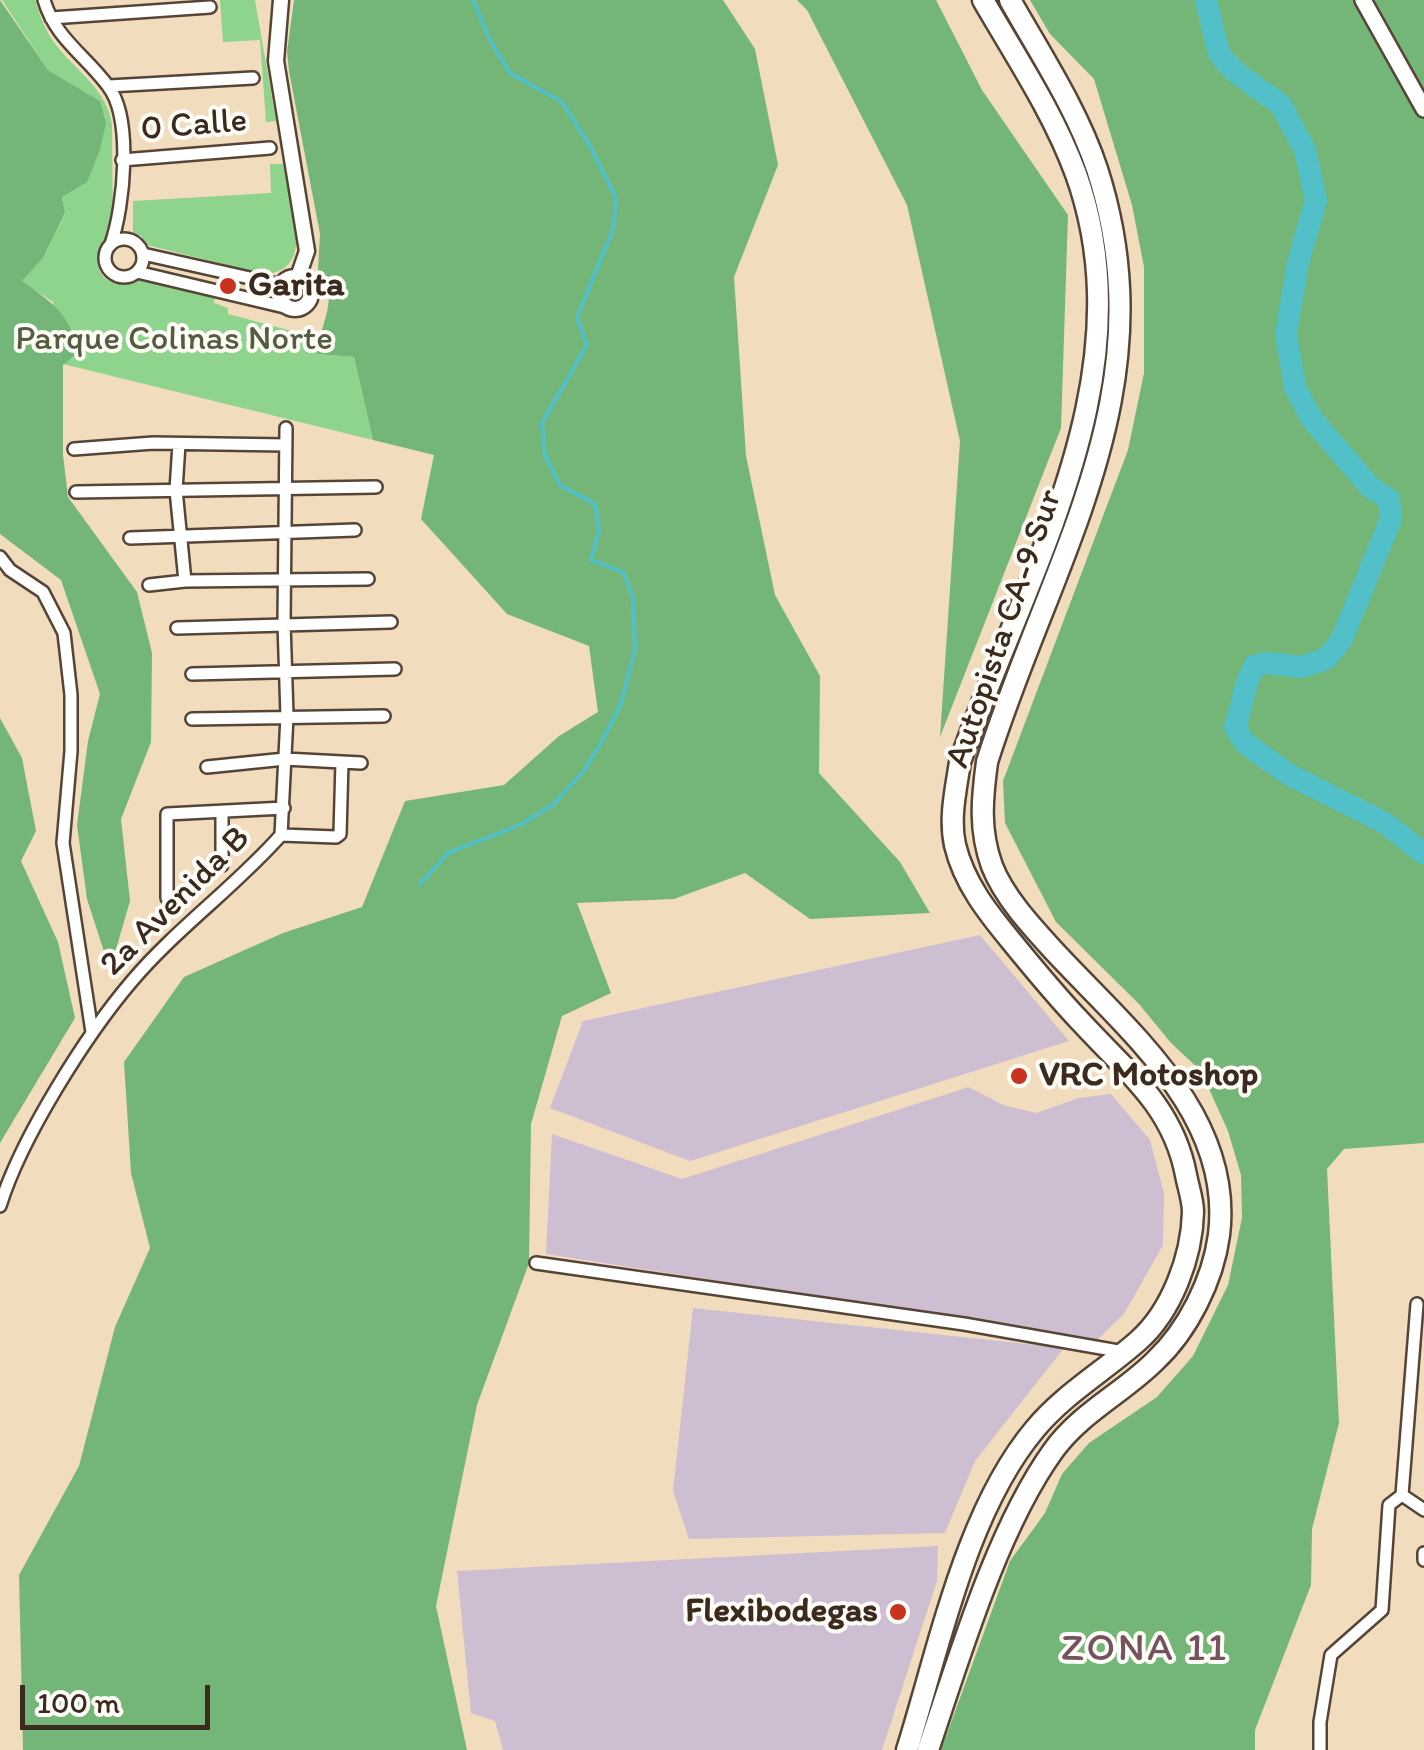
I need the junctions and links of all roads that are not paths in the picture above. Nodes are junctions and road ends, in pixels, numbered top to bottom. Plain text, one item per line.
1 (44, 0) edge
2 (281, 0) edge
3 (983, 0) edge
4 (1010, 0) edge
5 (1363, 0) edge
6 (210, 6) dead end
7 (50, 18) junction
8 (253, 78) dead end
9 (109, 86) junction
10 (1424, 109) edge
11 (270, 148) dead end
12 (122, 160) junction
13 (121, 214) junction
14 (134, 242) junction
15 (111, 244) junction
16 (143, 254) junction
17 (137, 272) junction
18 (298, 277) junction
19 (244, 278) junction
20 (282, 285) junction
21 (240, 298) junction
22 (292, 309) junction
23 (286, 428) dead end
24 (178, 444) junction
25 (286, 445) junction
26 (74, 449) dead end
27 (286, 488) junction
28 (376, 488) dead end
29 (176, 490) junction
30 (76, 492) dead end
31 (354, 530) dead end
32 (286, 532) junction
33 (178, 536) junction
34 (130, 538) dead end
35 (0, 557) edge
36 (286, 579) junction
37 (368, 579) dead end
38 (184, 581) junction
39 (150, 585) dead end
40 (391, 622) dead end
41 (284, 623) junction
42 (177, 628) dead end
43 (395, 668) dead end
44 (284, 671) junction
45 (192, 674) dead end
46 (287, 716) junction
47 (384, 716) dead end
48 (192, 718) dead end
49 (285, 759) junction
50 (342, 762) junction
51 (361, 762) dead end
52 (207, 767) dead end
53 (284, 808) junction
54 (222, 812) junction
55 (281, 835) junction
56 (222, 864) dead end
57 (167, 898) dead end
58 (92, 1032) junction
59 (0, 1206) edge
60 (536, 1263) dead end
61 (1418, 1304) dead end
62 (1124, 1352) junction
63 (1402, 1495) junction
64 (1424, 1510) edge
65 (968, 1553) junction
66 (994, 1569) junction
67 (907, 1750) edge
68 (928, 1750) edge
69 (1320, 1750) edge

1 - 7 street
2 - 18 street
3 - 62 highway, Autopista CA-9 Sur
4 - 66 highway, Autopista CA-9 Sur
5 - 10 main road
6 - 7 street
7 - 9 street
8 - 9 street
9 - 12 street
11 - 12 street, 0 Calle
12 - 13 street
13 - 14 street
13 - 15 street
14 - 15 street
14 - 16 street
15 - 17 street
16 - 17 street
16 - 19 street
17 - 21 street
18 - 20 street
18 - 22 street
19 - 20 street
19 - 21 street
20 - 22 street
21 - 22 street
23 - 25 street, 2a Avenida B
24 - 25 street
24 - 26 street
24 - 29 street
25 - 27 street, 2a Avenida B
27 - 28 street
27 - 29 street
27 - 32 street, 2a Avenida B
29 - 30 street
29 - 33 street
31 - 32 street
32 - 33 street
32 - 36 street, 2a Avenida B
33 - 34 street
33 - 38 street
35 - 58 street
36 - 37 street
36 - 38 street
36 - 41 street, 2a Avenida B
38 - 39 street
40 - 41 street
41 - 42 street
41 - 44 street, 2a Avenida B
43 - 44 street
44 - 45 street
44 - 46 street, 2a Avenida B
46 - 47 street
46 - 48 street
46 - 49 street, 2a Avenida B
49 - 50 street
49 - 52 street
49 - 53 street, 2a Avenida B
50 - 51 street
50 - 55 street
53 - 54 street
53 - 55 street, 2a Avenida B
54 - 56 street
54 - 57 street
55 - 58 street, 2a Avenida B
58 - 59 street, 2a Avenida B
60 - 62 street
61 - 63 street
62 - 65 highway, Autopista CA-9 Sur
63 - 64 street
63 - 69 street
65 - 66 highway
65 - 67 highway, Autopista CA-9 Sur
66 - 68 highway, Autopista CA-9 Sur

